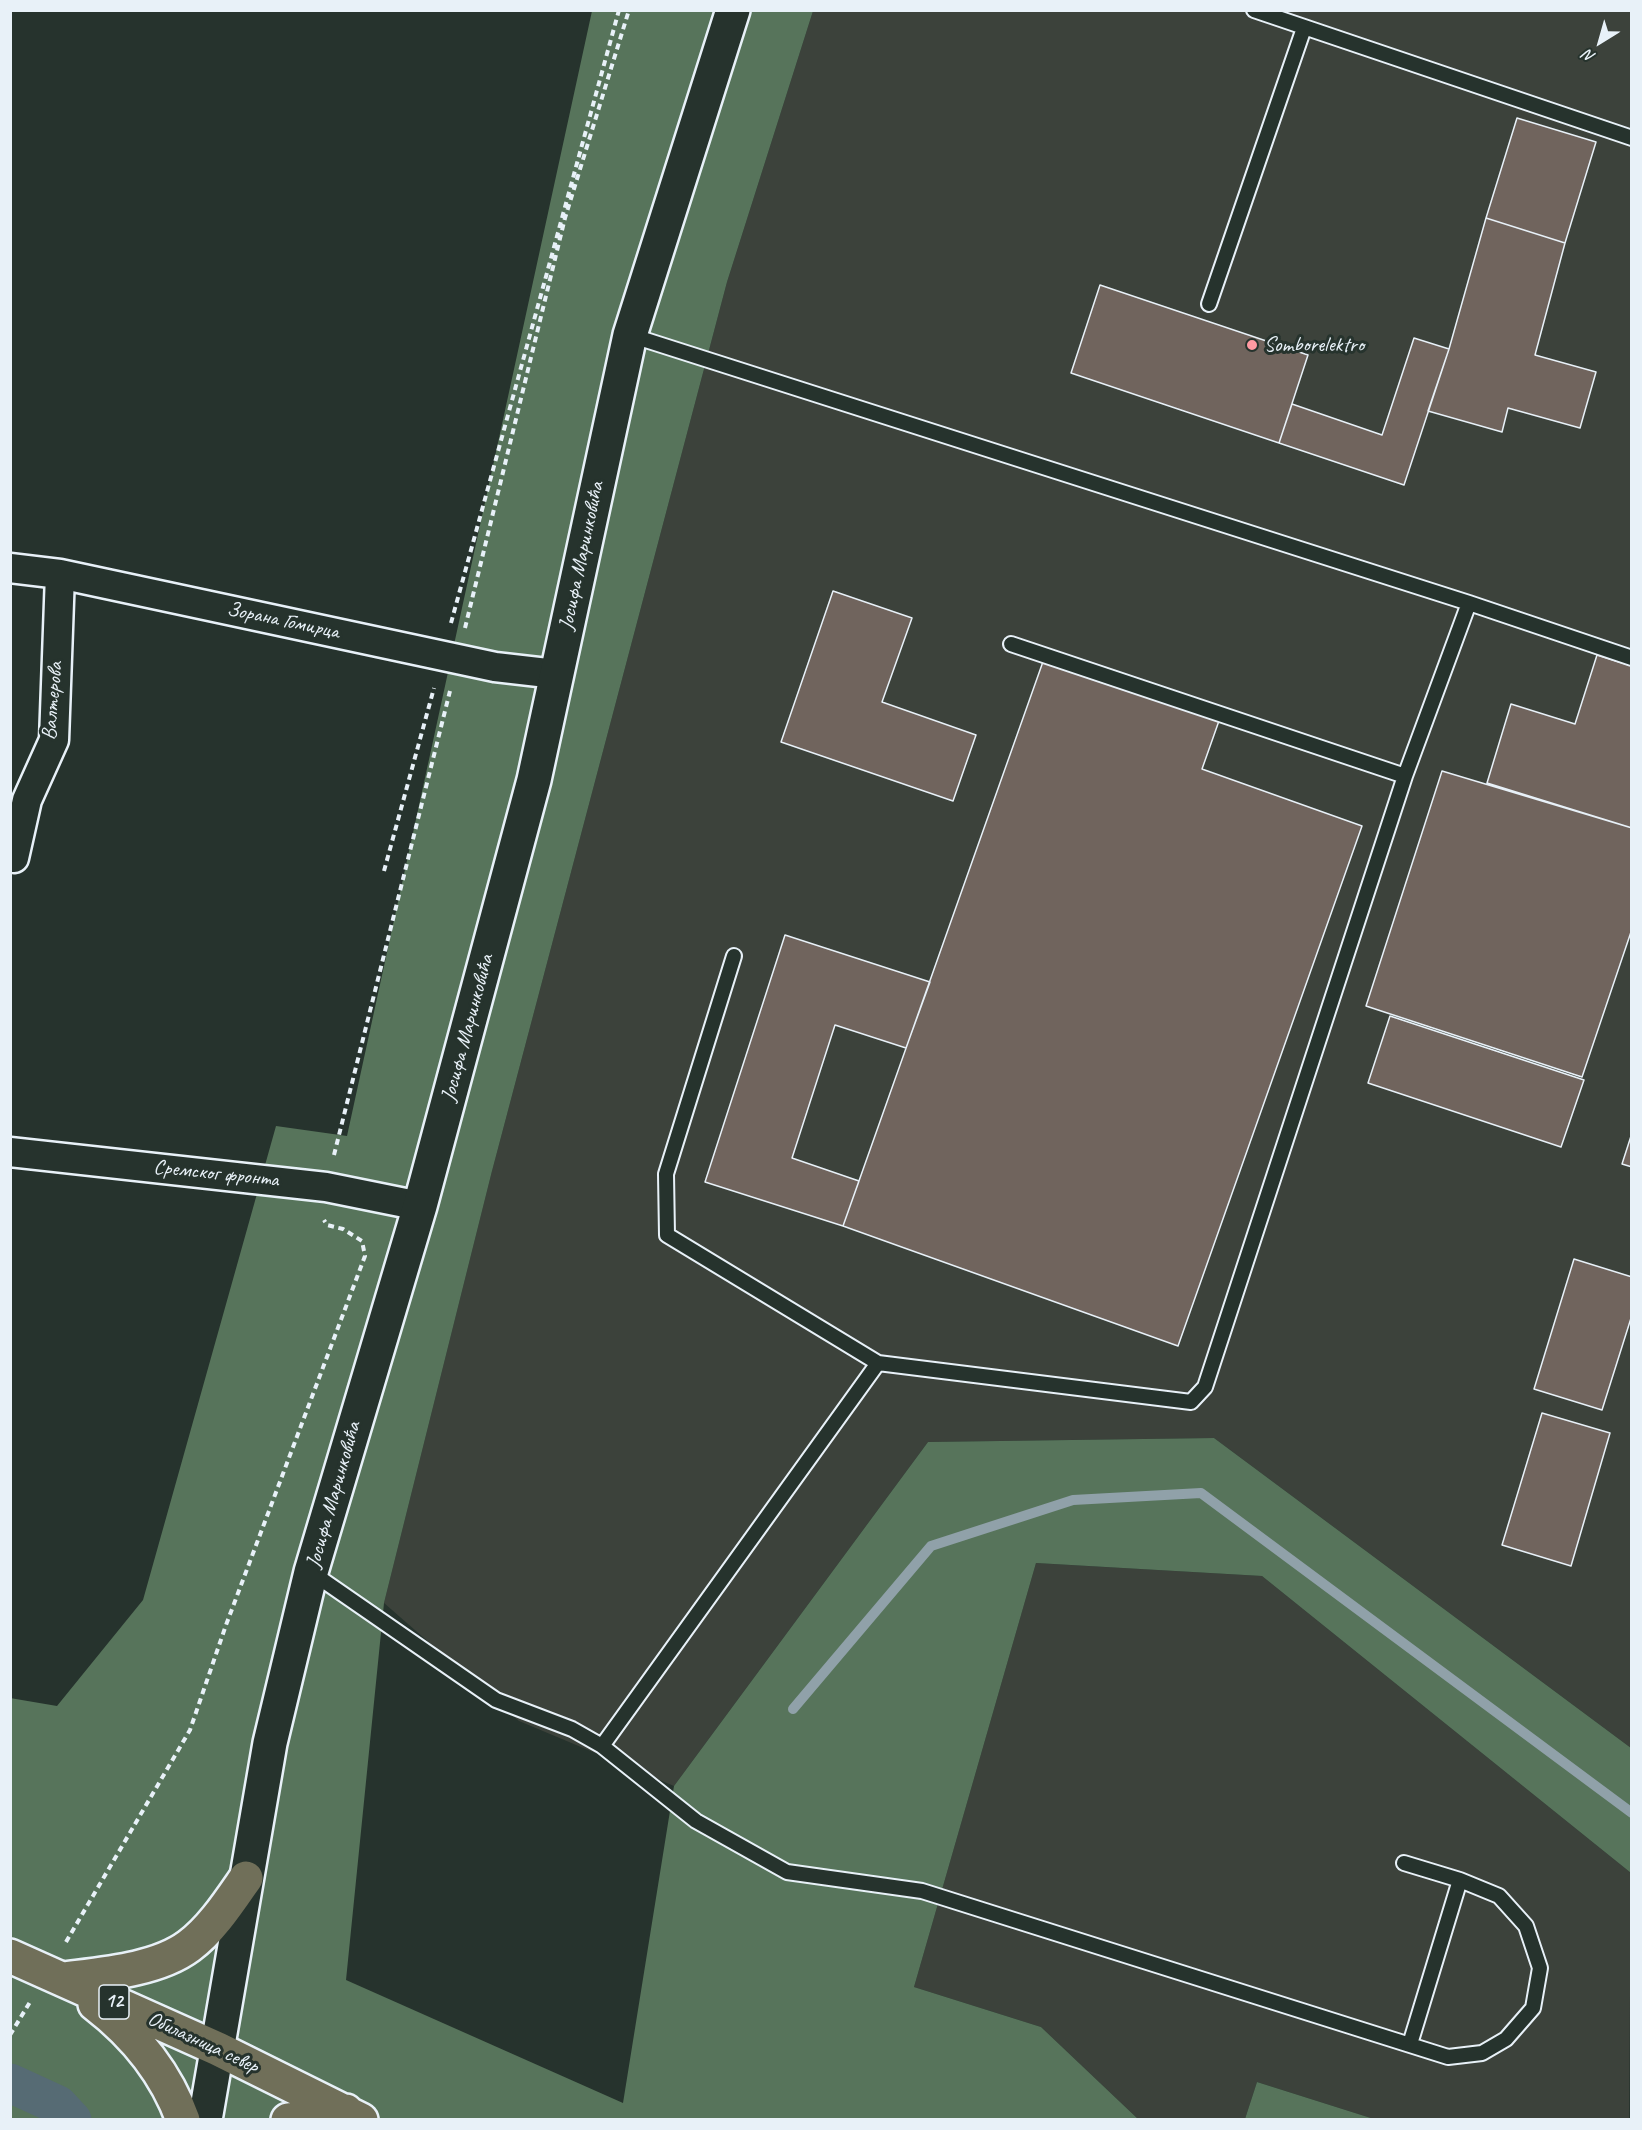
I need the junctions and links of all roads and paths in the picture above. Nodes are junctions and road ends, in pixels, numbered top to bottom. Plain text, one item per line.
1 (619, 10) edge
2 (629, 10) edge
3 (733, 10) edge
4 (1254, 10) edge
5 (1304, 28) junction
6 (1632, 138) edge
7 (1209, 304) dead end
8 (630, 335) junction
9 (10, 568) edge
10 (60, 574) junction
11 (1469, 603) junction
12 (1011, 644) dead end
13 (450, 656) junction
14 (1632, 658) edge
15 (556, 674) junction
16 (1405, 776) junction
17 (14, 858) dead end
18 (384, 870) dead end
19 (734, 956) dead end
20 (10, 1152) edge
21 (326, 1186) junction
22 (420, 1206) junction
23 (878, 1363) junction
24 (311, 1572) junction
25 (602, 1746) junction
26 (1404, 1863) dead end
27 (246, 1878) junction
28 (1460, 1880) junction
29 (10, 1956) edge
30 (55, 1976) junction
31 (10, 2035) edge
32 (1410, 2044) junction
33 (218, 2049) junction
34 (353, 2115) edge
35 (183, 2120) edge
36 (205, 2120) edge
37 (288, 2120) edge

1 - 13 path
2 - 13 path
3 - 8 street, Јосифа Маринковића
4 - 5 lane
5 - 6 lane
5 - 7 lane
8 - 11 lane
8 - 15 street, Јосифа Маринковића
9 - 10 street, Зорана Гомирца
10 - 13 street, Зорана Гомирца
10 - 17 street, Валтерова
11 - 14 lane
11 - 16 lane
12 - 16 lane
13 - 15 street, Зорана Гомирца
13 - 18 path
13 - 21 path
15 - 22 street, Јосифа Маринковића
16 - 23 lane
19 - 23 lane
20 - 21 street, Сремског фронта
21 - 22 street, Сремског фронта
21 - 30 path
22 - 24 street, Јосифа Маринковића
23 - 25 lane
24 - 25 lane
24 - 27 street, Јосифа Маринковића
25 - 32 lane
26 - 28 lane
27 - 30 main road
27 - 33 street, Јосифа Маринковића
28 - 32 lane
28 - 32 lane
29 - 30 main road, Обилазница север / 12
30 - 31 path
30 - 33 main road, Обилазница север / 12
30 - 35 main road
33 - 34 main road, Обилазница север / 12
33 - 36 street, Јосифа Маринковића
34 - 37 main road

